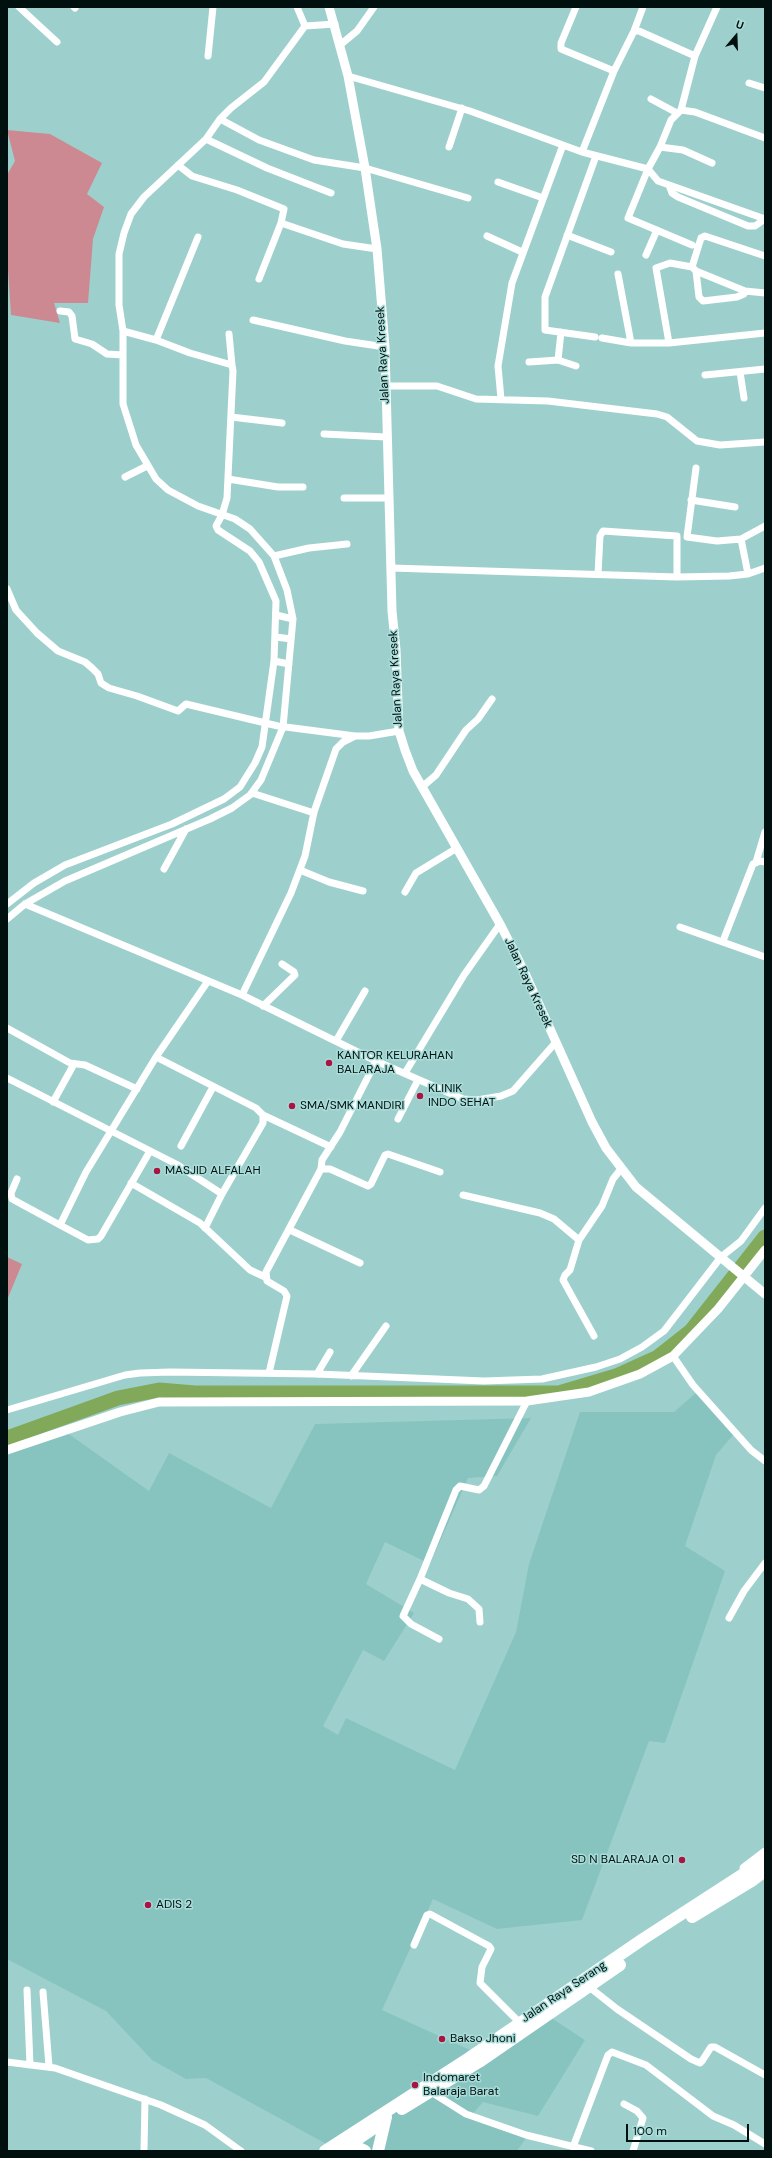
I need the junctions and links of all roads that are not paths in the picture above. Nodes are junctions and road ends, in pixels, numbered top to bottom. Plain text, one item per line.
1 (19, 7) edge
2 (213, 7) edge
3 (297, 7) edge
4 (329, 7) edge
5 (374, 7) edge
6 (576, 7) edge
7 (643, 7) edge
8 (716, 7) edge
9 (335, 24) junction
10 (305, 26) junction
11 (634, 31) junction
12 (57, 42) dead end
13 (340, 45) junction
14 (208, 56) dead end
15 (695, 56) junction
16 (614, 71) junction
17 (348, 76) junction
18 (749, 83) dead end
19 (765, 88) edge
20 (651, 99) dead end
21 (462, 108) junction
22 (679, 112) junction
23 (220, 119) junction
24 (765, 138) edge
25 (206, 139) junction
26 (563, 145) junction
27 (449, 147) dead end
28 (660, 147) junction
29 (582, 152) junction
30 (596, 156) junction
31 (712, 163) dead end
32 (178, 165) junction
33 (365, 168) junction
34 (648, 169) junction
35 (498, 182) dead end
36 (669, 185) junction
37 (331, 193) dead end
38 (468, 198) dead end
39 (543, 198) junction
40 (765, 219) edge
41 (281, 223) junction
42 (657, 230) junction
43 (567, 235) junction
44 (487, 236) dead end
45 (198, 237) dead end
46 (692, 246) dead end
47 (377, 249) junction
48 (522, 252) junction
49 (611, 252) dead end
50 (646, 255) dead end
51 (765, 256) edge
52 (694, 269) junction
53 (618, 274) dead end
54 (259, 279) dead end
55 (744, 291) junction
56 (765, 293) edge
57 (60, 311) dead end
58 (254, 320) dead end
59 (123, 331) junction
60 (561, 332) junction
61 (765, 333) edge
62 (229, 334) dead end
63 (156, 340) junction
64 (631, 343) junction
65 (669, 343) junction
66 (385, 347) junction
67 (123, 355) junction
68 (558, 360) junction
69 (529, 362) dead end
70 (232, 365) junction
71 (576, 366) dead end
72 (765, 369) edge
73 (740, 372) junction
74 (705, 375) dead end
75 (386, 386) junction
76 (744, 398) dead end
77 (501, 399) junction
78 (231, 417) junction
79 (282, 423) dead end
80 (324, 434) dead end
81 (386, 437) junction
82 (765, 442) edge
83 (145, 467) junction
84 (696, 468) dead end
85 (125, 477) dead end
86 (228, 479) junction
87 (303, 487) dead end
88 (344, 498) dead end
89 (388, 498) junction
90 (691, 500) junction
91 (735, 507) dead end
92 (219, 519) junction
93 (765, 526) edge
94 (677, 536) junction
95 (687, 537) junction
96 (741, 539) junction
97 (347, 544) dead end
98 (274, 556) junction
99 (390, 568) junction
100 (765, 568) edge
101 (598, 574) junction
102 (748, 574) junction
103 (677, 576) junction
104 (7, 589) edge
105 (282, 600) junction
106 (278, 616) junction
107 (291, 619) junction
108 (278, 637) junction
109 (290, 639) junction
110 (282, 663) junction
111 (492, 699) dead end
112 (268, 724) junction
113 (281, 726) junction
114 (399, 731) junction
115 (355, 736) junction
116 (261, 765) junction
117 (249, 776) junction
118 (260, 780) junction
119 (422, 787) junction
120 (241, 788) junction
121 (250, 794) junction
122 (228, 804) junction
123 (314, 813) junction
124 (206, 815) junction
125 (186, 829) junction
126 (765, 832) edge
127 (457, 848) junction
128 (756, 862) junction
129 (765, 862) edge
130 (164, 869) dead end
131 (300, 870) junction
132 (363, 891) dead end
133 (405, 892) dead end
134 (7, 904) edge
135 (25, 904) junction
136 (7, 918) edge
137 (500, 924) junction
138 (680, 927) dead end
139 (723, 941) junction
140 (765, 957) edge
141 (282, 964) dead end
142 (208, 981) junction
143 (365, 991) dead end
144 (242, 995) junction
145 (263, 1006) junction
146 (7, 1028) edge
147 (336, 1041) junction
148 (556, 1042) junction
149 (156, 1057) junction
150 (376, 1062) junction
151 (74, 1064) junction
152 (406, 1073) junction
153 (7, 1078) edge
154 (418, 1080) junction
155 (214, 1087) junction
156 (137, 1089) junction
157 (53, 1102) junction
158 (263, 1115) junction
159 (398, 1119) dead end
160 (111, 1131) junction
161 (180, 1146) dead end
162 (331, 1147) junction
163 (150, 1151) junction
164 (321, 1169) junction
165 (621, 1169) junction
166 (440, 1172) dead end
167 (17, 1179) dead end
168 (131, 1183) junction
169 (222, 1194) junction
170 (463, 1195) dead end
171 (765, 1208) edge
172 (60, 1225) junction
173 (205, 1228) junction
174 (290, 1230) junction
175 (579, 1240) junction
176 (765, 1250) edge
177 (723, 1258) junction
178 (360, 1263) dead end
179 (745, 1276) junction
180 (265, 1277) junction
181 (765, 1294) edge
182 (386, 1326) dead end
183 (594, 1336) dead end
184 (330, 1352) dead end
185 (673, 1356) junction
186 (268, 1373) junction
187 (317, 1374) junction
188 (351, 1376) junction
189 (527, 1401) junction
190 (7, 1410) edge
191 (7, 1450) edge
192 (765, 1461) edge
193 (765, 1563) edge
194 (420, 1579) junction
195 (729, 1618) dead end
196 (480, 1622) dead end
197 (439, 1639) dead end
198 (765, 1852) edge
199 (765, 1860) edge
200 (765, 1871) edge
201 (765, 1875) edge
202 (722, 1893) junction
203 (414, 1945) dead end
204 (588, 1986) junction
205 (27, 1990) dead end
206 (43, 1992) dead end
207 (557, 2003) junction
208 (522, 2026) junction
209 (7, 2062) edge
210 (30, 2064) junction
211 (49, 2066) junction
212 (765, 2075) edge
213 (427, 2089) junction
214 (145, 2099) junction
215 (624, 2104) dead end
216 (393, 2110) junction
217 (385, 2120) junction
218 (564, 2144) junction
219 (765, 2144) edge
220 (344, 2145) edge
221 (573, 2147) junction
222 (144, 2151) edge
223 (241, 2151) edge
224 (324, 2151) edge
225 (365, 2151) edge
226 (378, 2151) edge
227 (386, 2151) edge
228 (559, 2151) edge
229 (591, 2151) edge
230 (633, 2151) edge

1 - 12 street
2 - 14 street
3 - 10 street
4 - 9 main road, Jalan Raya Kresek
5 - 13 street
6 - 16 street
7 - 11 street
8 - 15 street
9 - 10 street
9 - 13 main road, Jalan Raya Kresek
10 - 23 street
11 - 15 street
11 - 16 street
13 - 17 main road, Jalan Raya Kresek
15 - 22 street
16 - 29 street
17 - 21 street
17 - 33 main road, Jalan Raya Kresek
18 - 19 street
20 - 22 street
21 - 26 street
21 - 27 street
22 - 24 street
22 - 28 street
23 - 25 street
23 - 33 street
25 - 32 street
25 - 37 street
26 - 29 street
26 - 39 street
28 - 31 street
28 - 34 street
29 - 30 street
30 - 34 street
30 - 43 street
32 - 41 street
32 - 59 street
33 - 38 street
33 - 47 main road, Jalan Raya Kresek
34 - 36 street
34 - 42 street
35 - 39 street
36 - 40 street
36 - 40 street
39 - 48 street
41 - 47 street
41 - 54 street
42 - 46 street
42 - 50 street
43 - 49 street
43 - 60 street
44 - 48 street
45 - 63 street
47 - 66 main road, Jalan Raya Kresek
48 - 77 street
51 - 52 street
52 - 55 street
52 - 55 street
52 - 65 street
53 - 64 street
55 - 56 street
57 - 67 street
58 - 66 street
59 - 63 street
59 - 67 street
60 - 64 street
60 - 68 street
61 - 65 street
62 - 70 street
63 - 70 street
64 - 65 street
66 - 75 main road, Jalan Raya Kresek
67 - 83 street
68 - 69 street
68 - 71 street
70 - 78 street
72 - 73 street
73 - 74 street
73 - 76 street
75 - 77 street
75 - 81 main road, Jalan Raya Kresek
77 - 82 street
78 - 79 street
78 - 86 street
80 - 81 street
81 - 89 main road, Jalan Raya Kresek
83 - 85 street
83 - 92 street
84 - 90 street
86 - 87 street
86 - 92 street
88 - 89 street
89 - 99 main road, Jalan Raya Kresek
90 - 91 street
90 - 95 street
92 - 98 street
92 - 105 street
93 - 96 street
94 - 95 street
94 - 101 street
94 - 103 street
95 - 96 street
96 - 102 street
97 - 98 street
98 - 105 street
99 - 101 street
99 - 114 main road, Jalan Raya Kresek
100 - 102 street
101 - 103 street
102 - 103 street
104 - 112 street
105 - 106 street
105 - 107 street
106 - 107 street
106 - 108 street
107 - 109 street
108 - 109 street
108 - 110 street
109 - 110 street
110 - 112 street
110 - 113 street
111 - 119 street
112 - 113 street
112 - 116 street
113 - 115 street
113 - 116 street
114 - 115 street
114 - 119 main road, Jalan Raya Kresek
115 - 123 street
116 - 117 street
116 - 118 street
117 - 118 street
117 - 120 street
118 - 121 street
119 - 127 main road, Jalan Raya Kresek
120 - 121 street
120 - 122 street
121 - 122 street
121 - 123 street
122 - 124 street
122 - 124 street
123 - 131 street
124 - 125 street
124 - 134 street
125 - 130 street
125 - 135 street
126 - 128 street
127 - 133 street
127 - 137 main road, Jalan Raya Kresek
128 - 129 street
128 - 139 street
131 - 132 street
131 - 144 street
135 - 136 street
135 - 142 street
137 - 148 main road, Jalan Raya Kresek
137 - 152 street
138 - 139 street
139 - 140 street
141 - 145 street
142 - 144 street
142 - 149 street
143 - 147 street
144 - 145 street
145 - 147 street
146 - 151 street
147 - 150 street
148 - 154 street
148 - 165 main road, Jalan Raya Kresek
149 - 155 street
149 - 156 street
150 - 152 street
150 - 162 street
151 - 156 street
151 - 157 street
152 - 154 street
153 - 157 street
154 - 159 street
155 - 158 street
155 - 161 street
156 - 160 street
157 - 160 street
158 - 162 street
158 - 169 street
160 - 163 street
160 - 172 street
162 - 164 street
163 - 168 street
163 - 169 street
164 - 166 street
164 - 174 street
165 - 175 street
165 - 177 main road, Jalan Raya Kresek
167 - 172 street
168 - 172 street
168 - 173 street
169 - 173 street
170 - 175 street
171 - 177 street
173 - 180 street
174 - 178 street
174 - 180 street
175 - 183 street
176 - 179 main road
177 - 179 main road, Jalan Raya Kresek
177 - 188 street
179 - 181 main road, Jalan Raya Kresek
179 - 185 main road
180 - 186 street
182 - 188 street
184 - 187 street
185 - 189 main road
185 - 192 street
186 - 187 street
186 - 190 street
187 - 188 street
189 - 191 main road
189 - 194 street
193 - 195 street
194 - 196 street
194 - 197 street
198 - 202 main road
199 - 202 highway, Jalan Raya Serang
200 - 202 highway, Jalan Raya Serang
201 - 202 main road
202 - 204 highway, Jalan Raya Serang
202 - 207 highway, Jalan Raya Serang
203 - 208 street
204 - 207 highway, Jalan Raya Serang
204 - 212 street
205 - 210 street
206 - 211 street
207 - 208 highway, Jalan Raya Serang
208 - 213 highway, Jalan Raya Serang
209 - 210 street
210 - 211 street
211 - 214 street
213 - 216 highway, Jalan Raya Serang
213 - 218 street
214 - 222 street
214 - 223 street
215 - 230 street
216 - 217 highway, Jalan Raya Serang
216 - 220 highway, Jalan Raya Serang
216 - 227 highway
217 - 220 highway, Jalan Raya Serang
217 - 226 highway
218 - 221 street
218 - 228 street
219 - 221 street
220 - 224 highway, Jalan Raya Serang
220 - 225 highway
221 - 229 street

